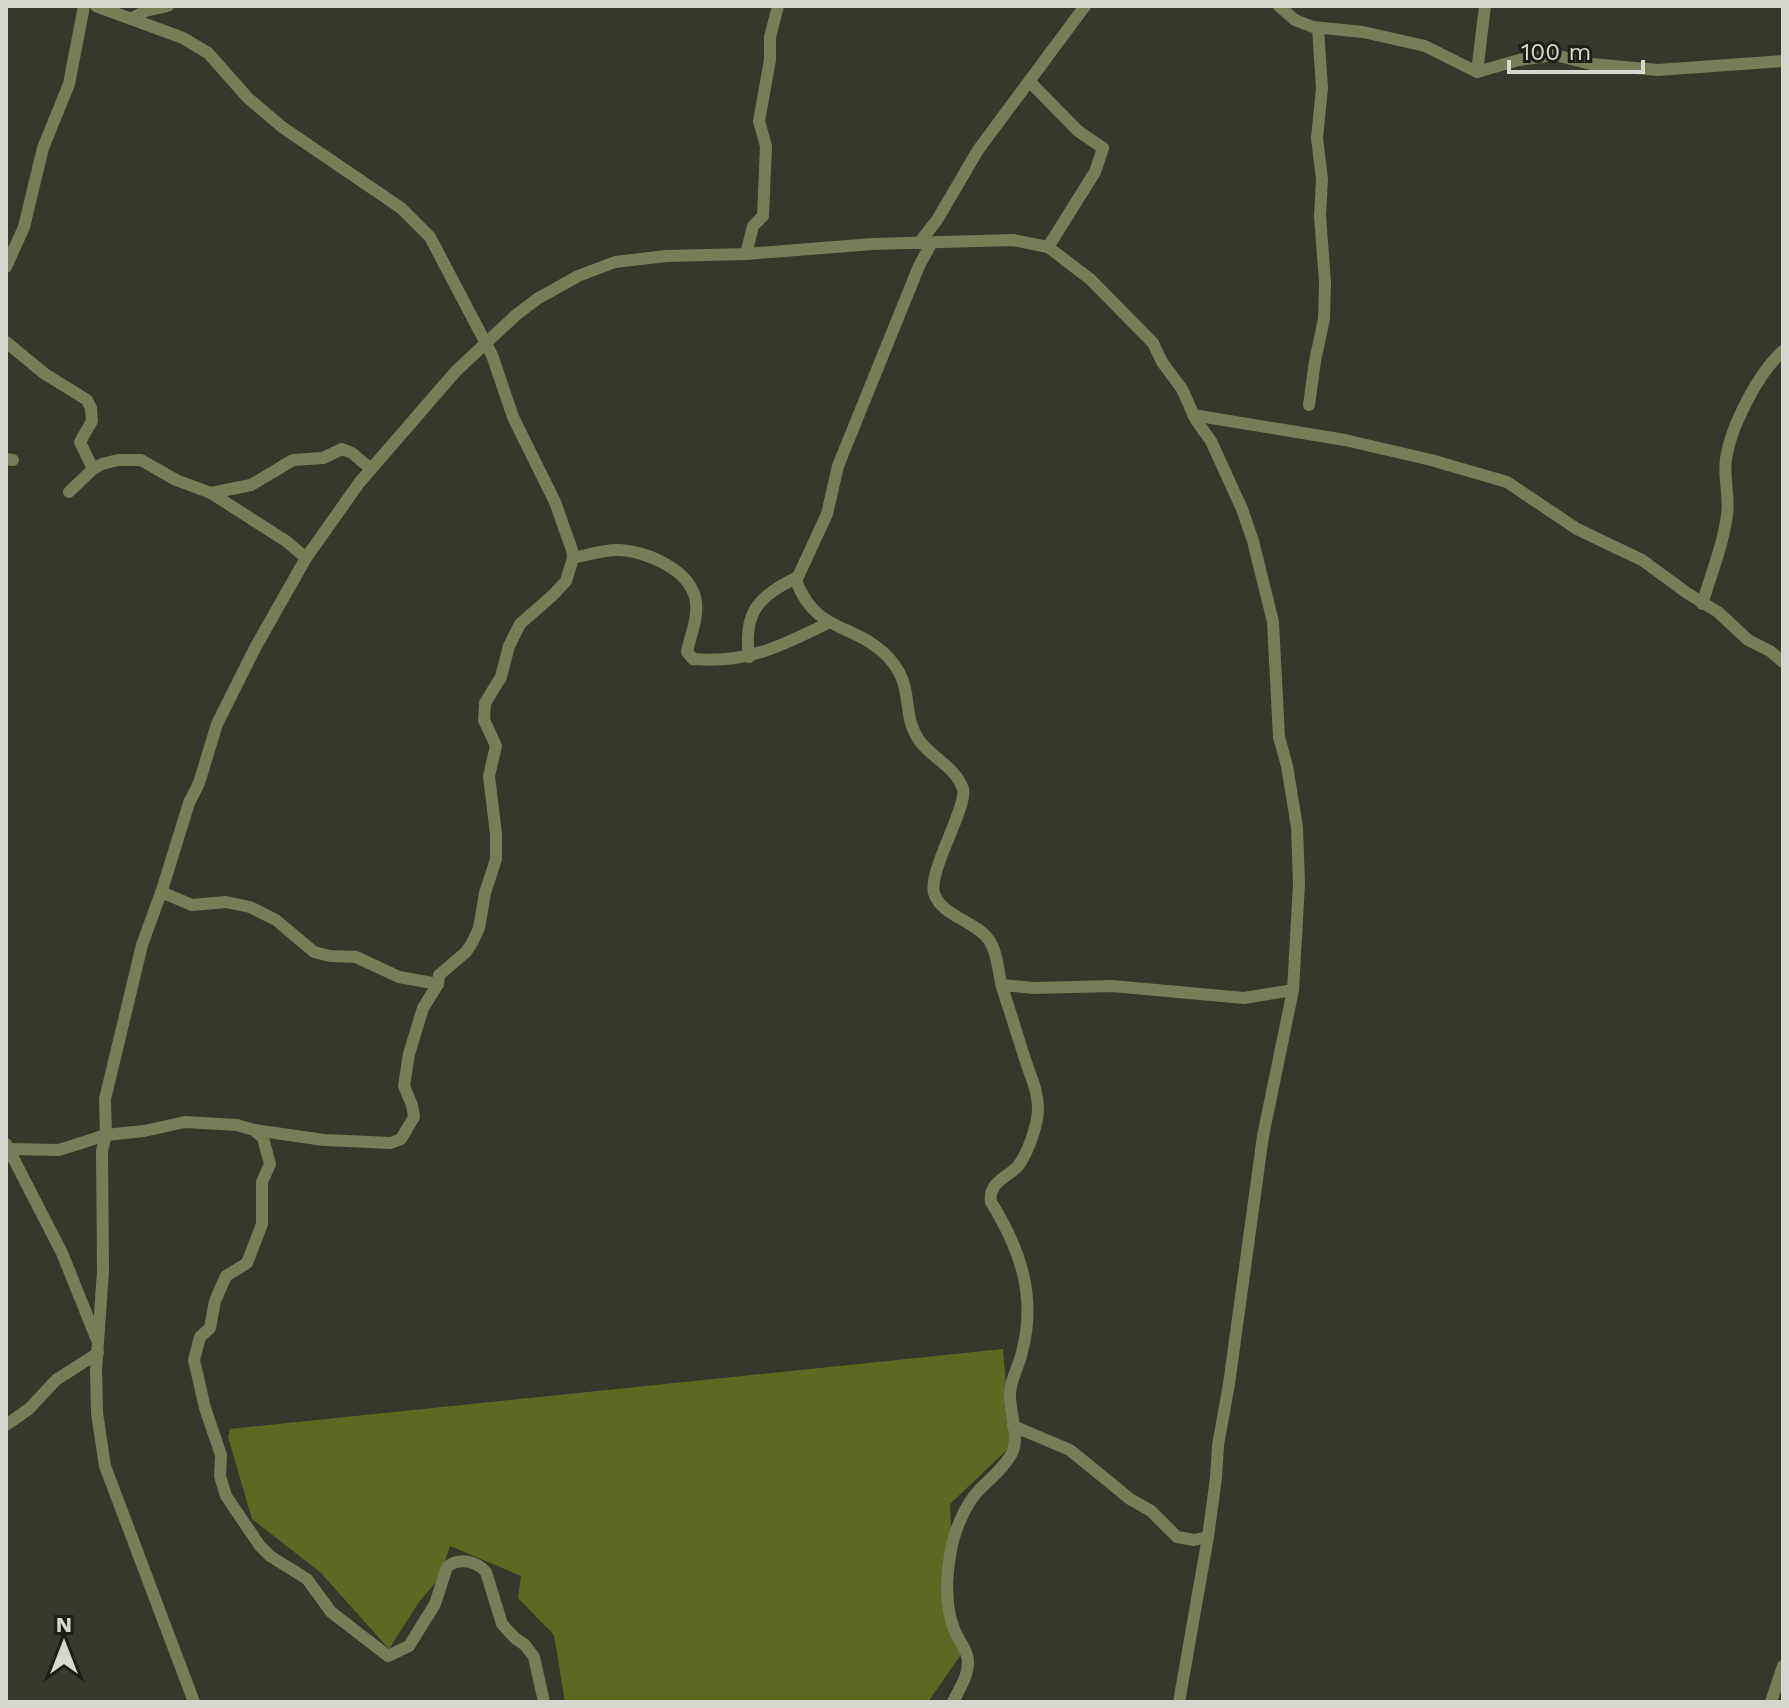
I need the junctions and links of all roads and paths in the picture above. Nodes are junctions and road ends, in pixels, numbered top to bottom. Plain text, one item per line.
1 (84, 6) edge
2 (96, 6) edge
3 (168, 6) edge
4 (778, 6) edge
5 (1085, 6) edge
6 (1279, 6) edge
7 (1485, 6) edge
8 (131, 19) junction
9 (1318, 28) junction
10 (1783, 61) edge
11 (1477, 72) junction
12 (1030, 82) junction
13 (925, 244) junction
14 (1048, 247) junction
15 (746, 254) junction
16 (6, 267) edge
17 (6, 342) edge
18 (485, 342) junction
19 (1783, 351) edge
20 (1309, 405) dead end
21 (1193, 415) junction
22 (93, 469) junction
23 (371, 469) junction
24 (69, 492) dead end
25 (211, 493) junction
26 (306, 558) junction
27 (573, 558) junction
28 (796, 578) junction
29 (1702, 604) junction
30 (828, 623) junction
31 (749, 657) junction
32 (1783, 662) edge
33 (161, 892) junction
34 (438, 984) junction
35 (1002, 985) junction
36 (1293, 990) junction
37 (254, 1130) junction
38 (106, 1135) junction
39 (7, 1147) edge
40 (98, 1349) junction
41 (6, 1425) edge
42 (1013, 1426) junction
43 (1208, 1537) junction
44 (1783, 1666) edge
45 (194, 1702) edge
46 (544, 1702) edge
47 (953, 1702) edge
48 (1179, 1702) edge
49 (1771, 1702) edge

1 - 16 street
2 - 8 street
3 - 8 street
4 - 15 street
5 - 12 street
6 - 9 street
7 - 11 street
8 - 18 street
9 - 11 street
9 - 20 street
10 - 11 street
12 - 13 street
12 - 14 street
13 - 14 street
13 - 15 street
13 - 28 street
14 - 21 street
15 - 18 street
17 - 22 street
18 - 23 street
18 - 27 street
19 - 29 street
21 - 29 street
21 - 36 street
22 - 24 street
22 - 25 street
23 - 25 street
23 - 26 street
25 - 26 street
26 - 33 street
27 - 31 street
27 - 34 street
28 - 30 street
28 - 31 street
29 - 32 street
30 - 31 street
30 - 35 street
33 - 34 street
33 - 38 street
34 - 37 street
35 - 36 street
35 - 42 street
36 - 43 street
37 - 38 street
37 - 46 street
38 - 39 street
38 - 40 street
39 - 40 street
40 - 41 street
40 - 45 street
42 - 43 street
42 - 47 street
43 - 48 street
44 - 49 street

